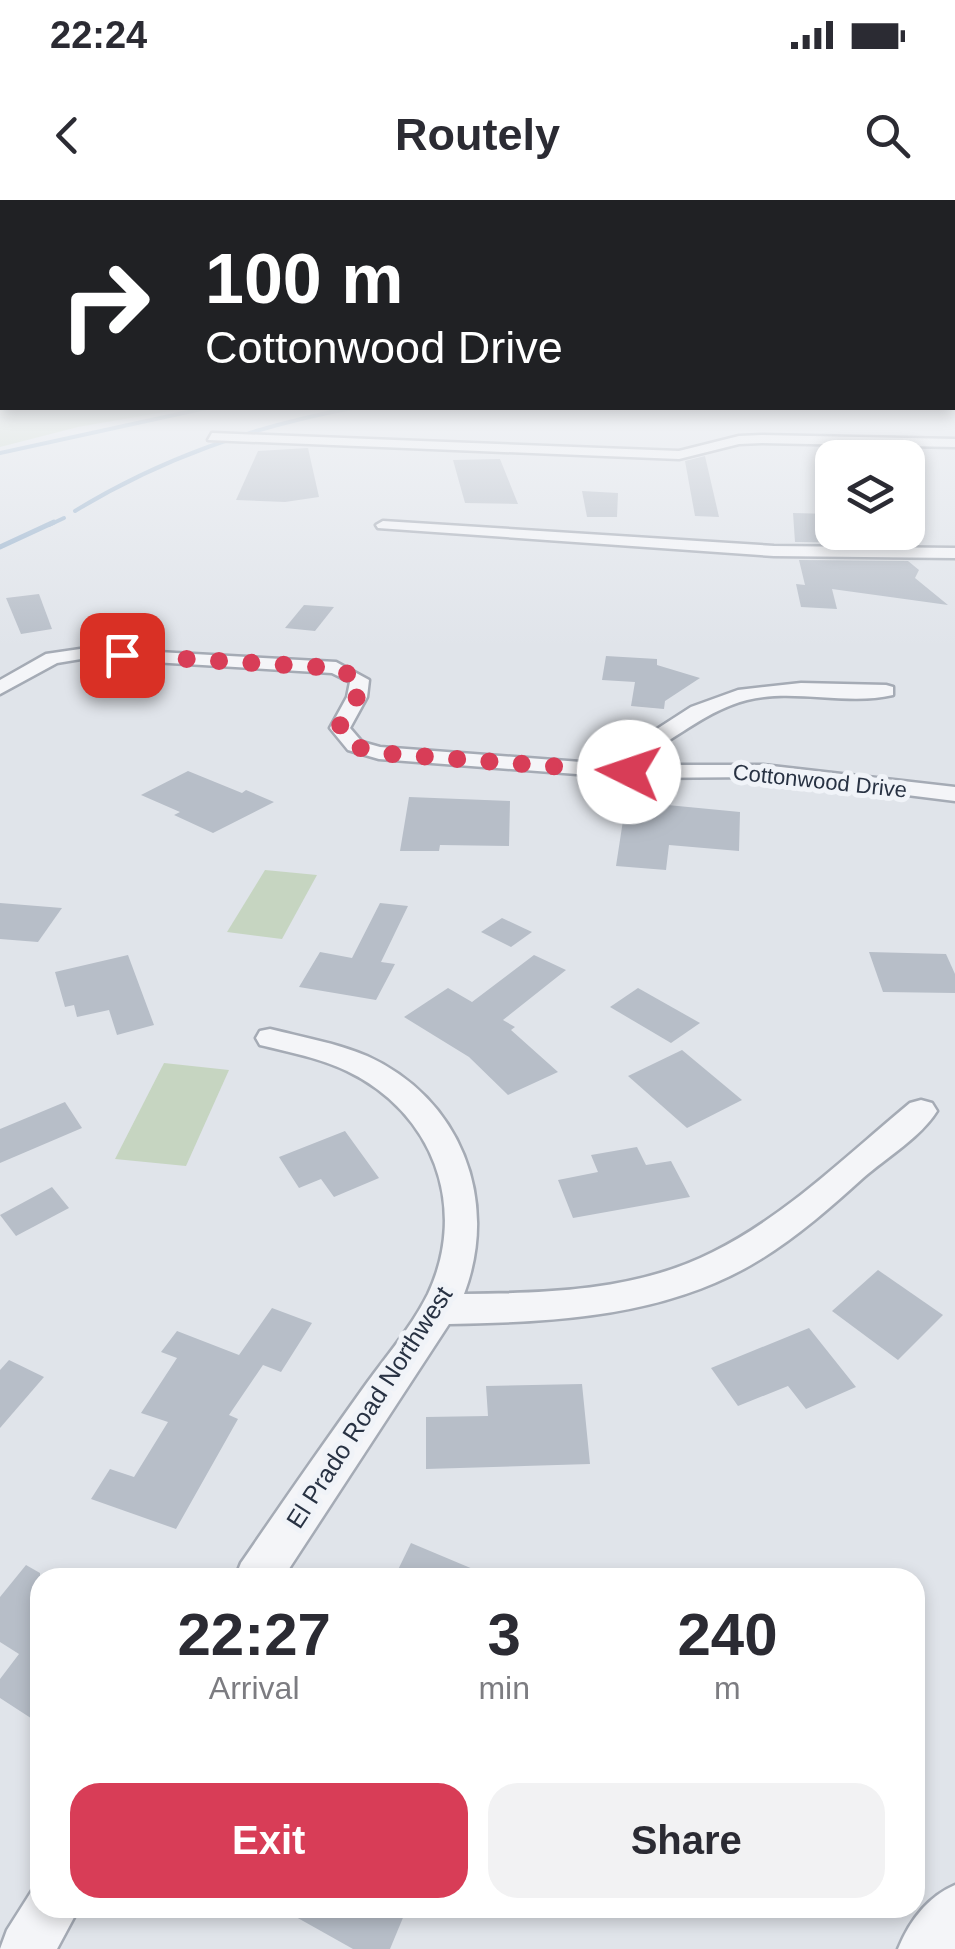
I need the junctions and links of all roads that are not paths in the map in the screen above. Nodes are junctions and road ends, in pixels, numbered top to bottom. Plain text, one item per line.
1 (384, 525) dead end
2 (955, 553) edge
3 (0, 688) edge
4 (886, 692) dead end
5 (629, 772) junction
6 (955, 794) edge
7 (270, 1038) dead end
8 (921, 1111) dead end
9 (438, 1308) junction
10 (264, 1568) edge
11 (955, 1912) edge
12 (46, 1918) edge
13 (26, 1949) edge
14 (925, 1949) edge

1 - 2 street
3 - 5 street, Cottonwood Drive
4 - 5 street
5 - 6 street, Cottonwood Drive
7 - 9 street, El Prado Road Northwest
8 - 9 street
9 - 10 street, El Prado Road Northwest
11 - 14 street
12 - 13 street

